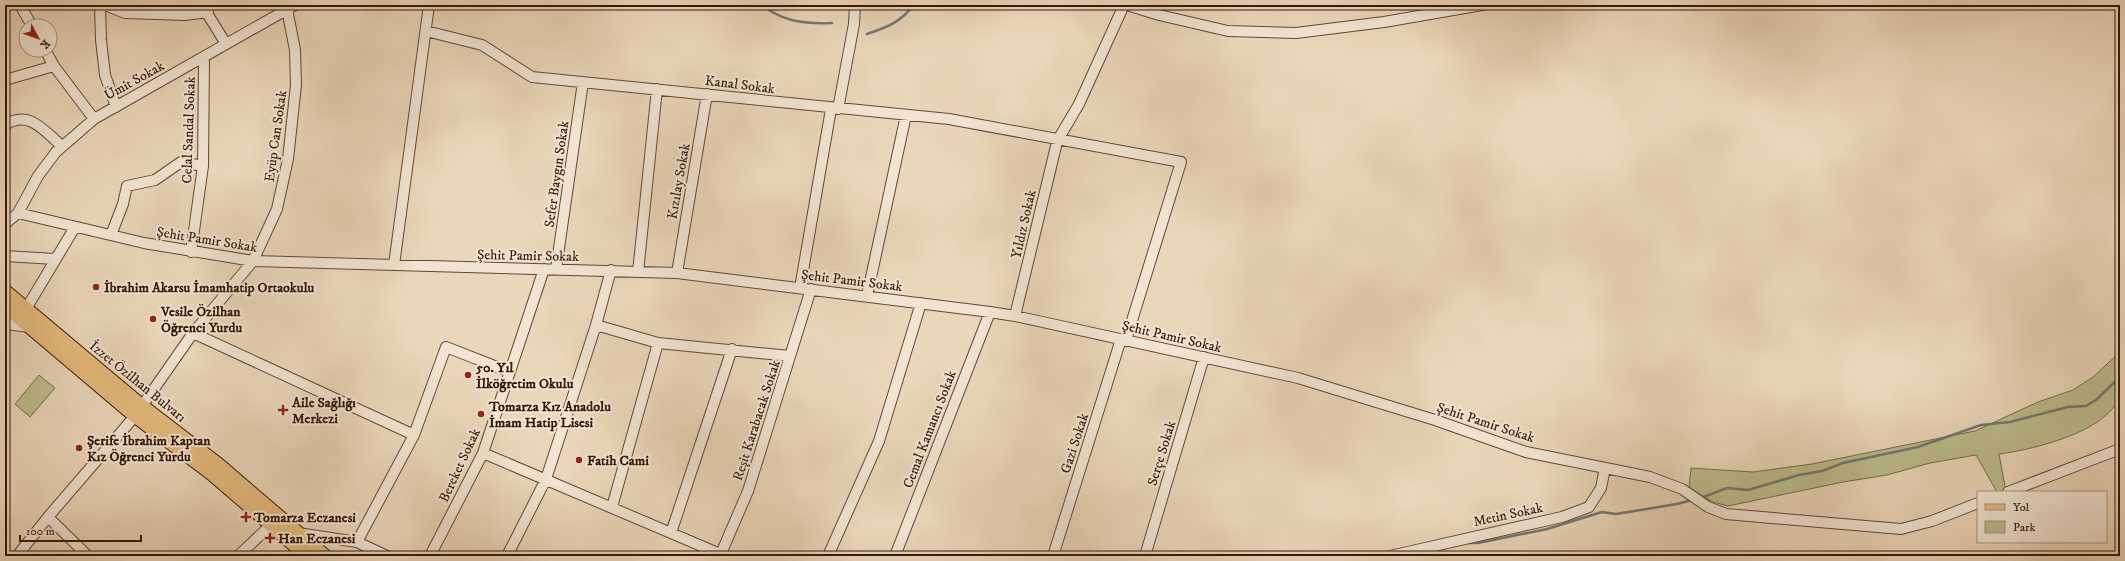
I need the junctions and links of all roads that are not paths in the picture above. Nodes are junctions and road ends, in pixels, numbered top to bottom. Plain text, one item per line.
1 (20, 5) edge
2 (100, 5) edge
3 (105, 5) edge
4 (429, 5) edge
5 (855, 5) edge
6 (1125, 5) edge
7 (1482, 5) edge
8 (291, 7) edge
9 (205, 9) edge
10 (27, 18) edge
11 (426, 31) junction
12 (226, 44) junction
13 (50, 58) edge
14 (204, 58) junction
15 (54, 66) junction
16 (5, 80) edge
17 (583, 82) junction
18 (657, 89) junction
19 (707, 94) junction
20 (116, 107) junction
21 (834, 109) junction
22 (906, 116) junction
23 (94, 119) junction
24 (5, 125) edge
25 (1058, 138) junction
26 (62, 146) junction
27 (1181, 162) joint
28 (203, 166) junction
29 (18, 213) junction
30 (6, 220) edge
31 (75, 227) junction
32 (111, 235) junction
33 (191, 252) junction
34 (5, 256) edge
35 (55, 259) junction
36 (253, 261) junction
37 (394, 265) junction
38 (544, 269) junction
39 (556, 269) junction
40 (611, 270) junction
41 (638, 272) junction
42 (677, 273) junction
43 (800, 288) junction
44 (811, 289) junction
45 (5, 291) edge
46 (867, 296) junction
47 (921, 303) junction
48 (5, 306) edge
49 (26, 309) junction
50 (990, 312) junction
51 (1015, 316) junction
52 (5, 324) edge
53 (596, 325) junction
54 (30, 327) junction
55 (193, 333) junction
56 (1124, 340) junction
57 (658, 343) junction
58 (732, 349) junction
59 (790, 356) junction
60 (1204, 358) junction
61 (510, 372) junction
62 (139, 411) junction
63 (414, 435) junction
64 (2120, 449) edge
65 (483, 453) junction
66 (1605, 468) junction
67 (546, 479) junction
68 (2011, 491) edge
69 (1977, 504) edge
70 (612, 507) junction
71 (48, 517) junction
72 (271, 525) junction
73 (298, 533) junction
74 (671, 533) junction
75 (357, 542) junction
76 (17, 556) edge
77 (88, 556) edge
78 (238, 556) edge
79 (307, 556) edge
80 (325, 556) edge
81 (387, 556) edge
82 (430, 556) edge
83 (506, 556) edge
84 (722, 556) edge
85 (828, 556) edge
86 (894, 556) edge
87 (1053, 556) edge
88 (1145, 556) edge
89 (1390, 556) edge

1 - 10 street
2 - 20 street
3 - 9 street
4 - 11 street
5 - 21 street
6 - 7 street
6 - 25 street, Yıldız Sokak
8 - 12 street, Ümit Sokak
8 - 36 street, Eyüp Can Sokak
9 - 12 street
11 - 17 street, Kanal Sokak
11 - 37 street
12 - 14 street, Ümit Sokak
13 - 15 street
14 - 20 street, Ümit Sokak
14 - 28 street, Celal Sandal Sokak
15 - 16 street
15 - 23 street
17 - 18 street, Kanal Sokak
17 - 39 street, Sefer Baygın Sokak
18 - 19 street, Kanal Sokak
18 - 41 street
19 - 21 street, Kanal Sokak
19 - 42 street, Kızılay Sokak
20 - 23 street, Ümit Sokak
21 - 22 street, Kanal Sokak
21 - 43 street
22 - 25 street, Kanal Sokak
22 - 46 street
23 - 26 street, Ümit Sokak
24 - 26 street
25 - 27 street, Kanal Sokak
25 - 51 street, Yıldız Sokak
26 - 29 street, Ümit Sokak
27 - 56 street, Gazi Sokak
28 - 32 street
28 - 33 street, Celal Sandal Sokak
29 - 30 street
29 - 31 street, Şehit Pamir Sokak
31 - 32 street, Şehit Pamir Sokak
31 - 35 street
32 - 33 street, Şehit Pamir Sokak
33 - 36 street, Şehit Pamir Sokak
34 - 35 street
35 - 49 street
36 - 37 street, Şehit Pamir Sokak
36 - 55 street, Eyüp Can Sokak
37 - 38 street, Şehit Pamir Sokak
38 - 39 street, Şehit Pamir Sokak
38 - 61 street, Bereket Sokak
39 - 40 street, Şehit Pamir Sokak
40 - 41 street, Şehit Pamir Sokak
40 - 53 street
41 - 42 street, Şehit Pamir Sokak
42 - 43 street, Şehit Pamir Sokak
43 - 44 street, Şehit Pamir Sokak
44 - 46 street, Şehit Pamir Sokak
44 - 59 street, Reşit Karabacak Sokak
45 - 49 main road, İzzet Özilhan Bulvarı
46 - 47 street, Şehit Pamir Sokak
47 - 50 street, Şehit Pamir Sokak
47 - 85 street
48 - 54 main road, İzzet Özilhan Bulvarı
49 - 62 main road, İzzet Özilhan Bulvarı
50 - 51 street, Şehit Pamir Sokak
50 - 86 street, Cemal Kamancı Sokak
51 - 56 street, Şehit Pamir Sokak
52 - 54 street
53 - 57 street
53 - 67 street
54 - 62 main road, İzzet Özilhan Bulvarı
55 - 62 street, Eyüp Can Sokak
55 - 63 street
56 - 60 street, Şehit Pamir Sokak
56 - 87 street, Gazi Sokak
57 - 58 street
57 - 70 street
58 - 59 street
58 - 74 street
59 - 84 street, Reşit Karabacak Sokak
60 - 66 street, Şehit Pamir Sokak
60 - 88 street, Serçe Sokak
61 - 63 street
61 - 65 street, Bereket Sokak
62 - 71 street, Eyüp Can Sokak
62 - 72 main road, İzzet Özilhan Bulvarı
62 - 73 main road, İzzet Özilhan Bulvarı
63 - 75 street
64 - 68 street
65 - 67 street
65 - 82 street, Bereket Sokak
66 - 69 street, Şehit Pamir Sokak
66 - 89 street, Metin Sokak
67 - 70 street
67 - 83 street
70 - 74 street
71 - 76 street, Eyüp Can Sokak
71 - 77 street
72 - 78 street
72 - 79 main road, İzzet Özilhan Bulvarı
73 - 75 street
73 - 80 main road, İzzet Özilhan Bulvarı
74 - 84 street
75 - 81 street

